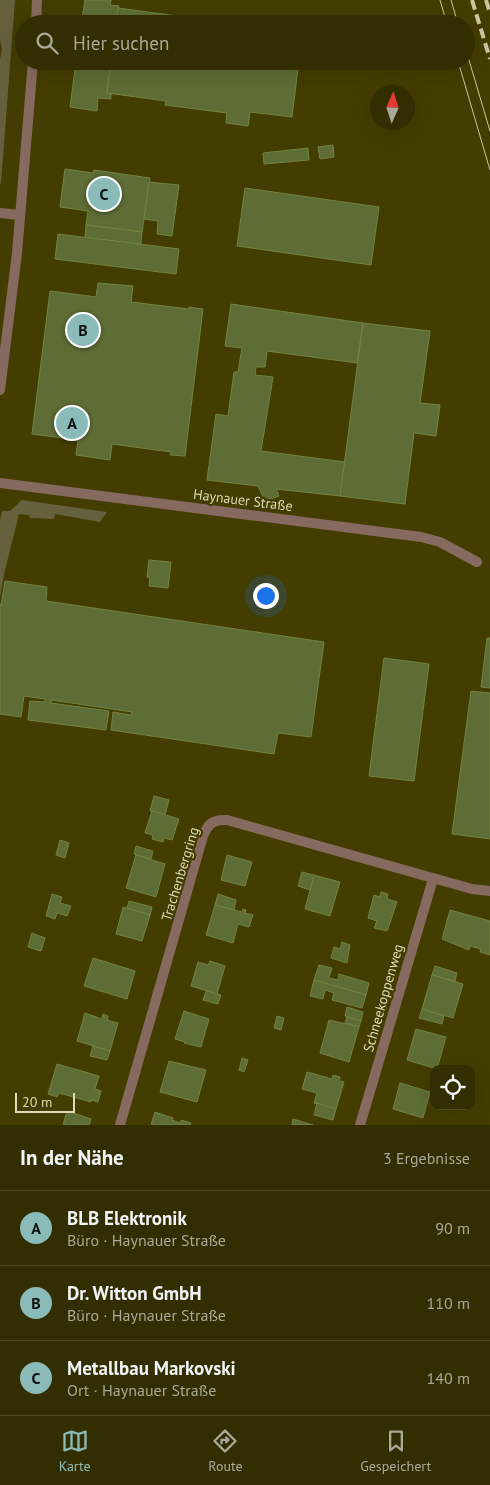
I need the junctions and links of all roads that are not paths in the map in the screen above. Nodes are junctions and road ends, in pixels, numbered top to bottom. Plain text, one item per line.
1 (37, 0) edge
2 (36, 15) edge
3 (32, 70) edge
4 (0, 213) edge
5 (20, 215) junction
6 (0, 390) edge
7 (0, 483) edge
8 (477, 562) dead end
9 (433, 879) junction
10 (490, 891) edge
11 (120, 1125) edge
12 (360, 1125) edge

1 - 2 street
3 - 5 street
4 - 5 street
5 - 6 street
7 - 8 street, Haynauer Straße
9 - 10 street, Trachenbergring
9 - 11 street, Trachenbergring
9 - 12 street, Schneekoppenweg

